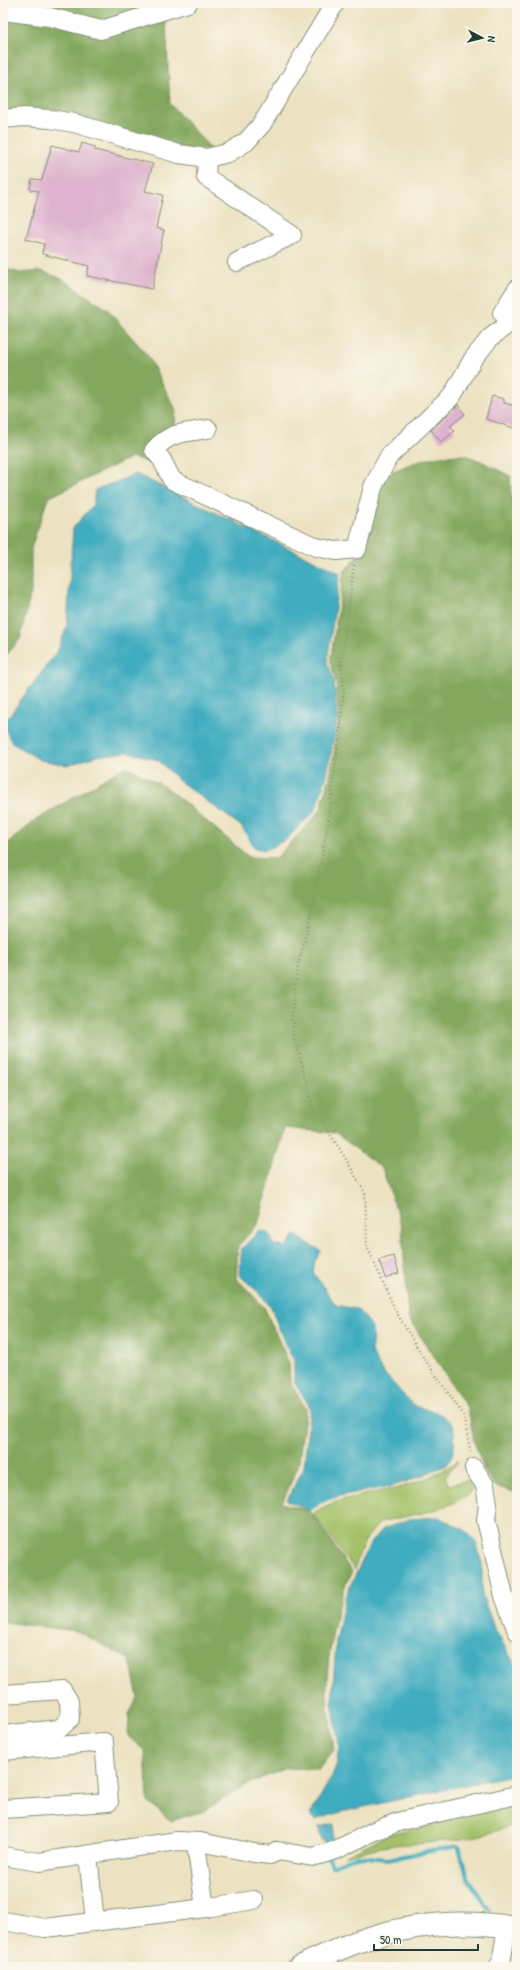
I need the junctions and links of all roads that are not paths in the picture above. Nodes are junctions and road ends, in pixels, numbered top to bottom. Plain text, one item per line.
1 (188, 3) edge
2 (334, 4) edge
3 (154, 9) edge
4 (3, 11) edge
5 (3, 119) edge
6 (207, 158) junction
7 (237, 262) dead end
8 (517, 289) edge
9 (514, 321) edge
10 (208, 429) dead end
11 (474, 1468) road end
12 (517, 1632) edge
13 (3, 1694) edge
14 (3, 1735) edge
15 (3, 1751) edge
16 (517, 1795) edge
17 (3, 1808) edge
18 (200, 1842) junction
19 (88, 1855) junction
20 (3, 1856) edge
21 (254, 1900) dead end
22 (205, 1908) junction
23 (3, 1921) edge
24 (95, 1922) junction
25 (512, 1927) edge
26 (299, 1967) edge
27 (498, 1967) edge

1 - 3 street
2 - 6 street
3 - 4 street
5 - 6 street
6 - 7 street
8 - 9 street
9 - 10 street
11 - 12 street
13 - 14 street
15 - 17 street
16 - 18 street
18 - 19 street
18 - 22 street
19 - 20 street
19 - 24 street
21 - 22 street
22 - 24 street
23 - 24 street
25 - 26 main road
25 - 27 street

